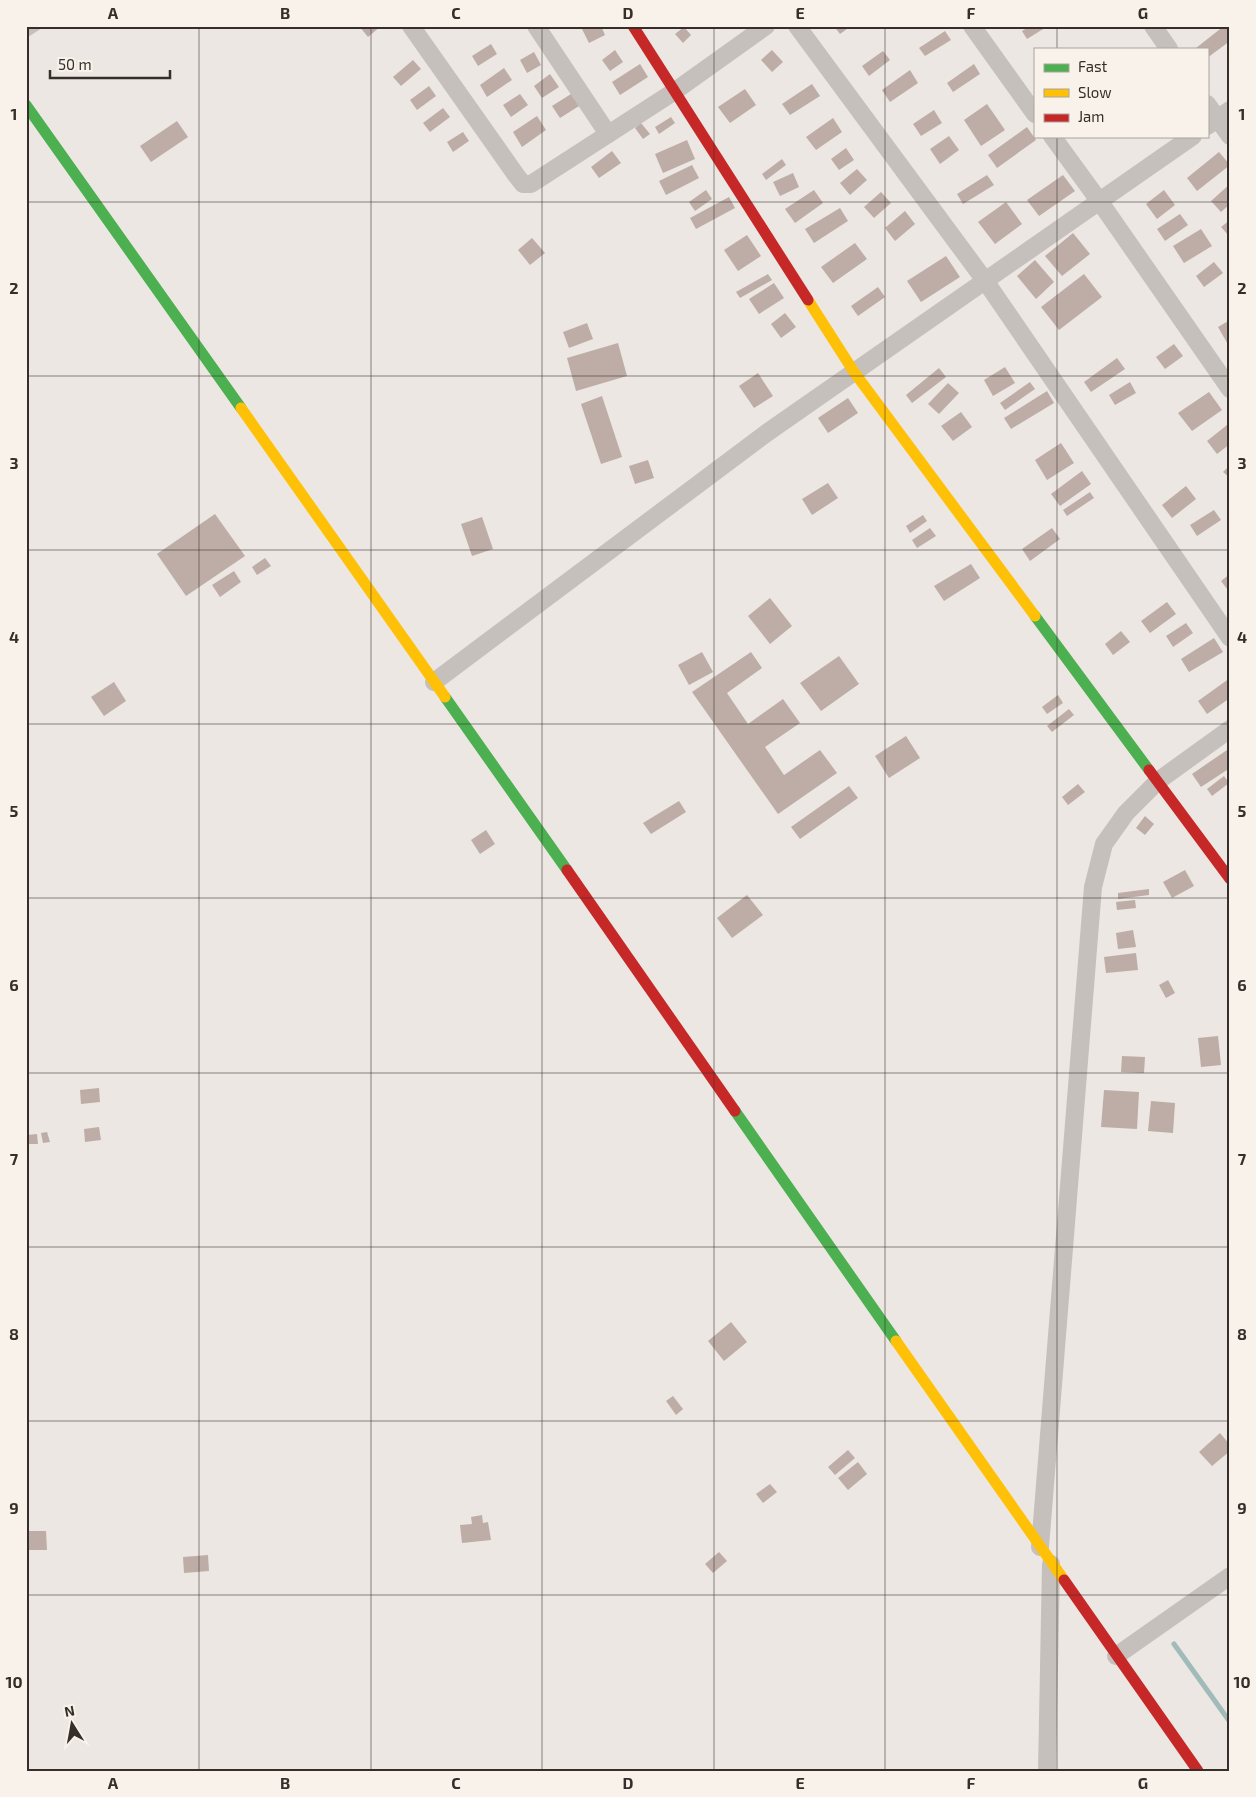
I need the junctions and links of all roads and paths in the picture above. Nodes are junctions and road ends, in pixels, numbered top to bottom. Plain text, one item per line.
1 (38, 26) edge
2 (411, 26) edge
3 (536, 26) edge
4 (633, 26) edge
5 (766, 26) edge
6 (797, 26) edge
7 (972, 26) edge
8 (1153, 26) edge
9 (26, 33) edge
10 (1168, 48) edge
11 (675, 91) junction
12 (26, 105) edge
13 (1208, 105) edge
14 (1034, 113) edge
15 (1218, 118) edge
16 (608, 134) junction
17 (1230, 136) edge
18 (1053, 138) edge
19 (1190, 138) edge
20 (1100, 202) junction
21 (986, 282) junction
22 (854, 372) junction
23 (1230, 389) edge
24 (1230, 638) edge
25 (434, 682) junction
26 (1230, 729) edge
27 (1158, 781) junction
28 (1230, 879) edge
29 (1040, 1548) junction
30 (1051, 1564) junction
31 (1230, 1576) edge
32 (1116, 1656) junction
33 (1047, 1771) edge
34 (1198, 1771) edge

1 - 9 lane
2 - 16 street
3 - 16 street
4 - 11 main road
5 - 11 street
6 - 21 street
7 - 14 street
8 - 10 street
11 - 16 street
11 - 22 main road
12 - 25 main road
13 - 15 street
15 - 17 street
18 - 20 street
19 - 20 street
20 - 21 street
20 - 23 street
21 - 22 street
21 - 24 street
22 - 25 street
22 - 27 main road
25 - 29 main road
26 - 27 street
27 - 28 main road
27 - 29 street
29 - 30 main road
30 - 32 main road
30 - 33 street
31 - 32 street
32 - 34 main road

